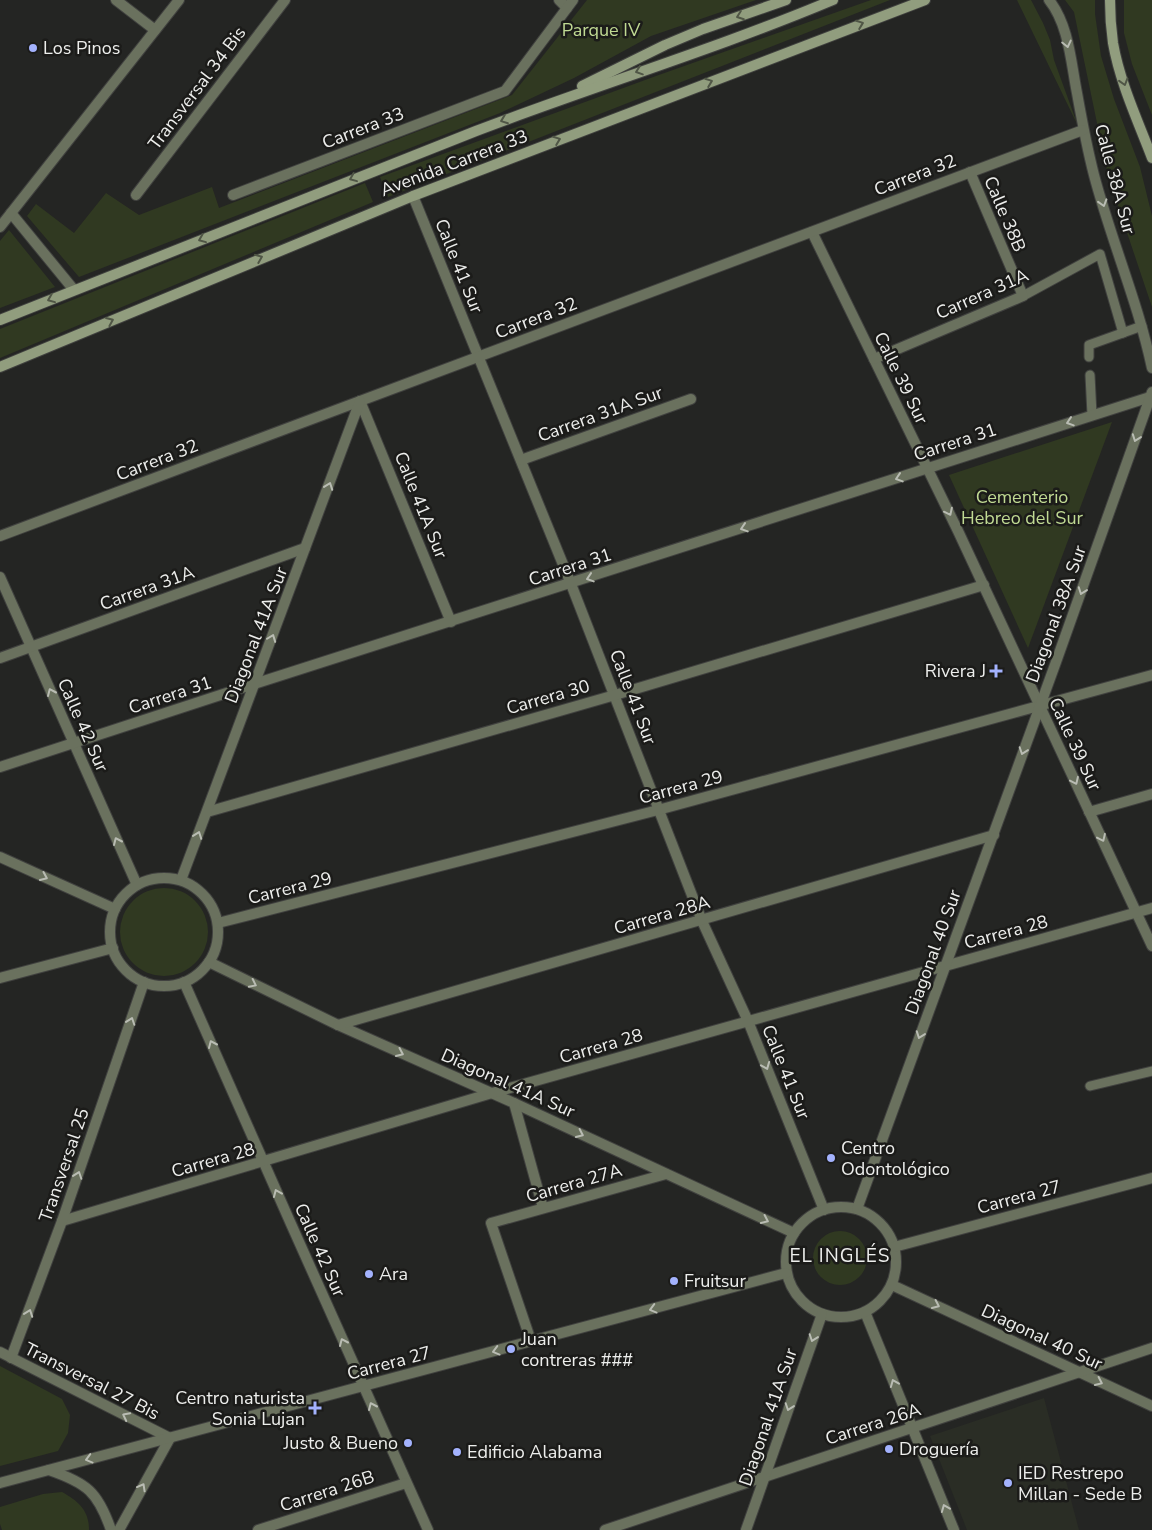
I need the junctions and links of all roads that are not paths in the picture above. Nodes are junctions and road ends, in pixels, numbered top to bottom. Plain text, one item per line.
1 (116, 0) edge
2 (179, 0) edge
3 (285, 0) edge
4 (559, 0) edge
5 (786, 0) edge
6 (833, 0) edge
7 (925, 0) edge
8 (1049, 0) edge
9 (1110, 0) edge
10 (570, 4) edge
11 (155, 30) junction
12 (550, 103) junction
13 (1083, 130) junction
14 (1152, 158) edge
15 (970, 172) junction
16 (136, 195) dead end
17 (233, 195) dead end
18 (413, 196) junction
19 (11, 213) junction
20 (0, 227) edge
21 (812, 232) junction
22 (74, 290) junction
23 (1023, 296) junction
24 (0, 320) edge
25 (1142, 326) junction
26 (1123, 333) junction
27 (478, 356) junction
28 (1089, 357) dead end
29 (874, 358) junction
30 (0, 367) edge
31 (1152, 368) edge
32 (1090, 375) dead end
33 (1151, 394) edge
34 (691, 399) dead end
35 (360, 401) junction
36 (1092, 415) junction
37 (521, 460) junction
38 (928, 469) junction
39 (0, 536) edge
40 (305, 548) junction
41 (0, 577) edge
42 (571, 584) junction
43 (984, 585) junction
44 (451, 622) junction
45 (31, 647) junction
46 (0, 658) edge
47 (1152, 675) edge
48 (254, 684) junction
49 (615, 695) junction
50 (1040, 705) junction
51 (74, 744) junction
52 (0, 768) edge
53 (1152, 794) edge
54 (658, 810) junction
55 (207, 812) junction
56 (1089, 812) junction
57 (994, 835) junction
58 (0, 857) edge
59 (181, 880) junction
60 (137, 885) junction
61 (1152, 908) edge
62 (115, 909) junction
63 (1137, 913) junction
64 (702, 921) junction
65 (218, 923) junction
66 (1152, 946) edge
67 (113, 948) junction
68 (209, 962) junction
69 (945, 966) junction
70 (0, 978) edge
71 (144, 982) junction
72 (184, 982) junction
73 (748, 1021) junction
74 (338, 1026) junction
75 (1152, 1071) edge
76 (1090, 1086) dead end
77 (492, 1093) junction
78 (514, 1103) junction
79 (264, 1162) junction
80 (666, 1174) junction
81 (1152, 1178) edge
82 (543, 1208) junction
83 (857, 1209) junction
84 (824, 1210) junction
85 (62, 1221) junction
86 (794, 1233) junction
87 (894, 1247) junction
88 (786, 1273) junction
89 (892, 1285) junction
90 (865, 1312) junction
91 (822, 1314) junction
92 (531, 1341) junction
93 (1152, 1348) edge
94 (0, 1352) edge
95 (11, 1358) junction
96 (1079, 1372) junction
97 (363, 1386) junction
98 (1152, 1406) edge
99 (912, 1428) junction
100 (170, 1438) junction
101 (49, 1470) junction
102 (764, 1477) junction
103 (0, 1483) edge
104 (406, 1483) junction
105 (111, 1530) edge
106 (119, 1530) edge
107 (258, 1530) edge
108 (428, 1530) edge
109 (604, 1530) edge
110 (746, 1530) edge
111 (954, 1530) edge

1 - 11 street
2 - 11 street
3 - 16 street, Transversal 34 Bis
4 - 10 street
5 -> 12 main road
6 -> 12 main road, Avenida Carrera 33
18 -> 7 main road, Avenida Carrera 33
8 -> 13 street, Calle 38A Sur
9 -> 14 main road
10 - 17 street, Carrera 33
11 - 19 street
12 -> 22 main road, Avenida Carrera 33
13 - 15 street, Carrera 32
13 -> 25 street, Calle 38A Sur
15 - 21 street, Carrera 32
15 - 23 street, Calle 38B
18 - 27 street, Calle 41 Sur
30 -> 18 main road, Avenida Carrera 33
19 - 20 street
19 - 22 street
21 - 27 street, Carrera 32
21 - 29 street, Calle 39 Sur
22 -> 24 main road, Avenida Carrera 33
23 - 26 lane, Carrera 31A
23 - 29 street, Carrera 31A
25 - 26 lane
25 - 31 street, Calle 38A Sur
26 - 28 lane
27 - 35 street, Carrera 32
27 - 37 street, Calle 41 Sur
29 - 38 street, Calle 39 Sur
32 - 36 lane
33 - 36 street, Carrera 31
33 -> 50 street, Diagonal 38A Sur
34 - 37 street, Carrera 31A Sur
35 - 39 street, Carrera 32
40 -> 35 street, Diagonal 41A Sur
35 - 44 street, Calle 41A Sur
36 -> 38 street, Carrera 31
37 - 42 street, Calle 41 Sur
38 -> 42 street, Carrera 31
38 -> 43 street, Calle 39 Sur
40 - 45 street, Carrera 31A
48 -> 40 street, Diagonal 41A Sur
41 - 45 street, Calle 42 Sur
42 - 44 street, Carrera 31
42 - 49 street, Calle 41 Sur
43 - 49 street, Carrera 30
43 - 50 street, Calle 39 Sur
44 - 48 street, Carrera 31
45 - 46 street, Carrera 31A
51 -> 45 street, Calle 42 Sur
47 - 50 street, Carrera 29
48 - 51 street, Carrera 31
48 - 55 street, Diagonal 41A Sur
49 - 54 street, Calle 41 Sur
49 - 55 street, Carrera 30
50 - 54 street, Carrera 29
50 -> 56 street, Calle 39 Sur
50 -> 57 street, Diagonal 40 Sur
51 - 52 street, Carrera 31
60 -> 51 street, Calle 42 Sur
53 - 56 street
54 - 64 street, Calle 41 Sur
54 - 65 street, Carrera 29
59 -> 55 street, Diagonal 41A Sur
56 -> 63 street, Calle 39 Sur
57 - 64 street, Carrera 28A
57 - 69 street, Diagonal 40 Sur
58 -> 62 street
59 - 60 street
59 - 65 street
60 - 62 street
61 - 63 street, Carrera 28
62 - 67 street
63 - 66 street, Calle 39 Sur
63 - 69 street, Carrera 28
64 - 73 street, Calle 41 Sur
64 - 74 street, Carrera 28A
65 - 68 street
67 - 70 street
67 - 71 street
68 - 72 street
68 -> 74 street, Diagonal 41A Sur
69 - 73 street, Carrera 28
69 -> 83 street, Diagonal 40 Sur
71 - 72 street
85 -> 71 street, Transversal 25
79 -> 72 street, Calle 42 Sur
73 - 77 street, Carrera 28
73 -> 84 street, Calle 41 Sur
74 -> 77 street, Diagonal 41A Sur
75 - 76 lane
77 - 78 street, Diagonal 41A Sur
77 - 79 street, Carrera 28
78 -> 80 street, Diagonal 41A Sur
78 - 82 street
79 - 85 street, Carrera 28
97 -> 79 street, Calle 42 Sur
80 - 82 street, Carrera 27A
80 -> 86 street, Diagonal 41A Sur
81 - 87 street, Carrera 27
82 - 92 street, Carrera 27A
83 - 84 street
83 - 87 street
84 - 86 street
95 -> 85 street, Transversal 25
86 - 88 street
87 - 89 street
88 - 91 street
88 -> 92 street, Carrera 27
89 - 90 street
89 -> 96 street, Diagonal 40 Sur
90 - 91 street
99 -> 90 street
91 -> 102 street, Diagonal 41A Sur
92 -> 97 street, Carrera 27
93 - 96 street, Carrera 26A
94 - 95 street, Transversal 27 Bis
100 -> 95 street, Transversal 27 Bis
96 -> 98 street, Diagonal 40 Sur
96 - 99 street, Carrera 26A
97 - 100 street, Carrera 27
104 -> 97 street, Calle 42 Sur
99 - 102 street, Carrera 26A
111 -> 99 street
100 -> 101 street, Carrera 27
106 -> 100 street
101 - 103 street, Carrera 27
101 - 105 street
102 - 109 street, Carrera 26A
102 - 110 street, Diagonal 41A Sur
104 - 107 street, Carrera 26B
104 - 108 street, Calle 42 Sur

